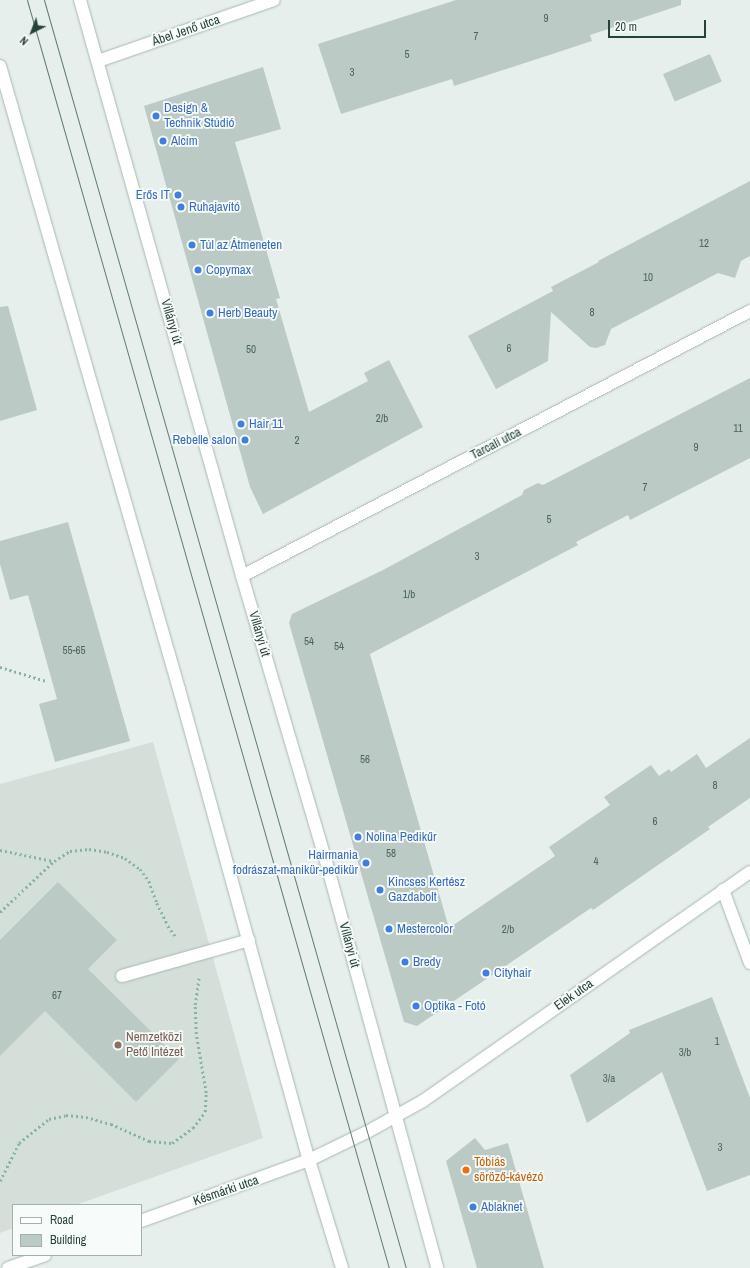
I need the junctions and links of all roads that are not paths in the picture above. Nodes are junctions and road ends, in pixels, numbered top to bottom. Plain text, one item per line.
1 (80, 0) edge
2 (274, 0) edge
3 (98, 61) junction
4 (0, 66) edge
5 (750, 311) edge
6 (242, 576) junction
7 (750, 872) edge
8 (722, 890) junction
9 (250, 940) junction
10 (750, 963) edge
11 (122, 976) dead end
12 (396, 1116) junction
13 (310, 1160) junction
14 (142, 1221) edge
15 (42, 1256) edge
16 (8, 1268) edge
17 (342, 1268) edge
18 (437, 1268) edge

1 - 3 street, Villányi út
2 - 3 street, Ábel Jenő utca
3 - 6 street, Villányi út
4 - 9 street
5 - 6 street, Tarcali utca
6 - 12 street, Villányi út
7 - 8 street, Elek utca
8 - 10 street
8 - 12 street, Elek utca
9 - 11 street
9 - 13 street
12 - 13 street, Elek utca
12 - 18 street, Villányi út
13 - 14 street, Késmárki utca
13 - 17 street
15 - 16 street

